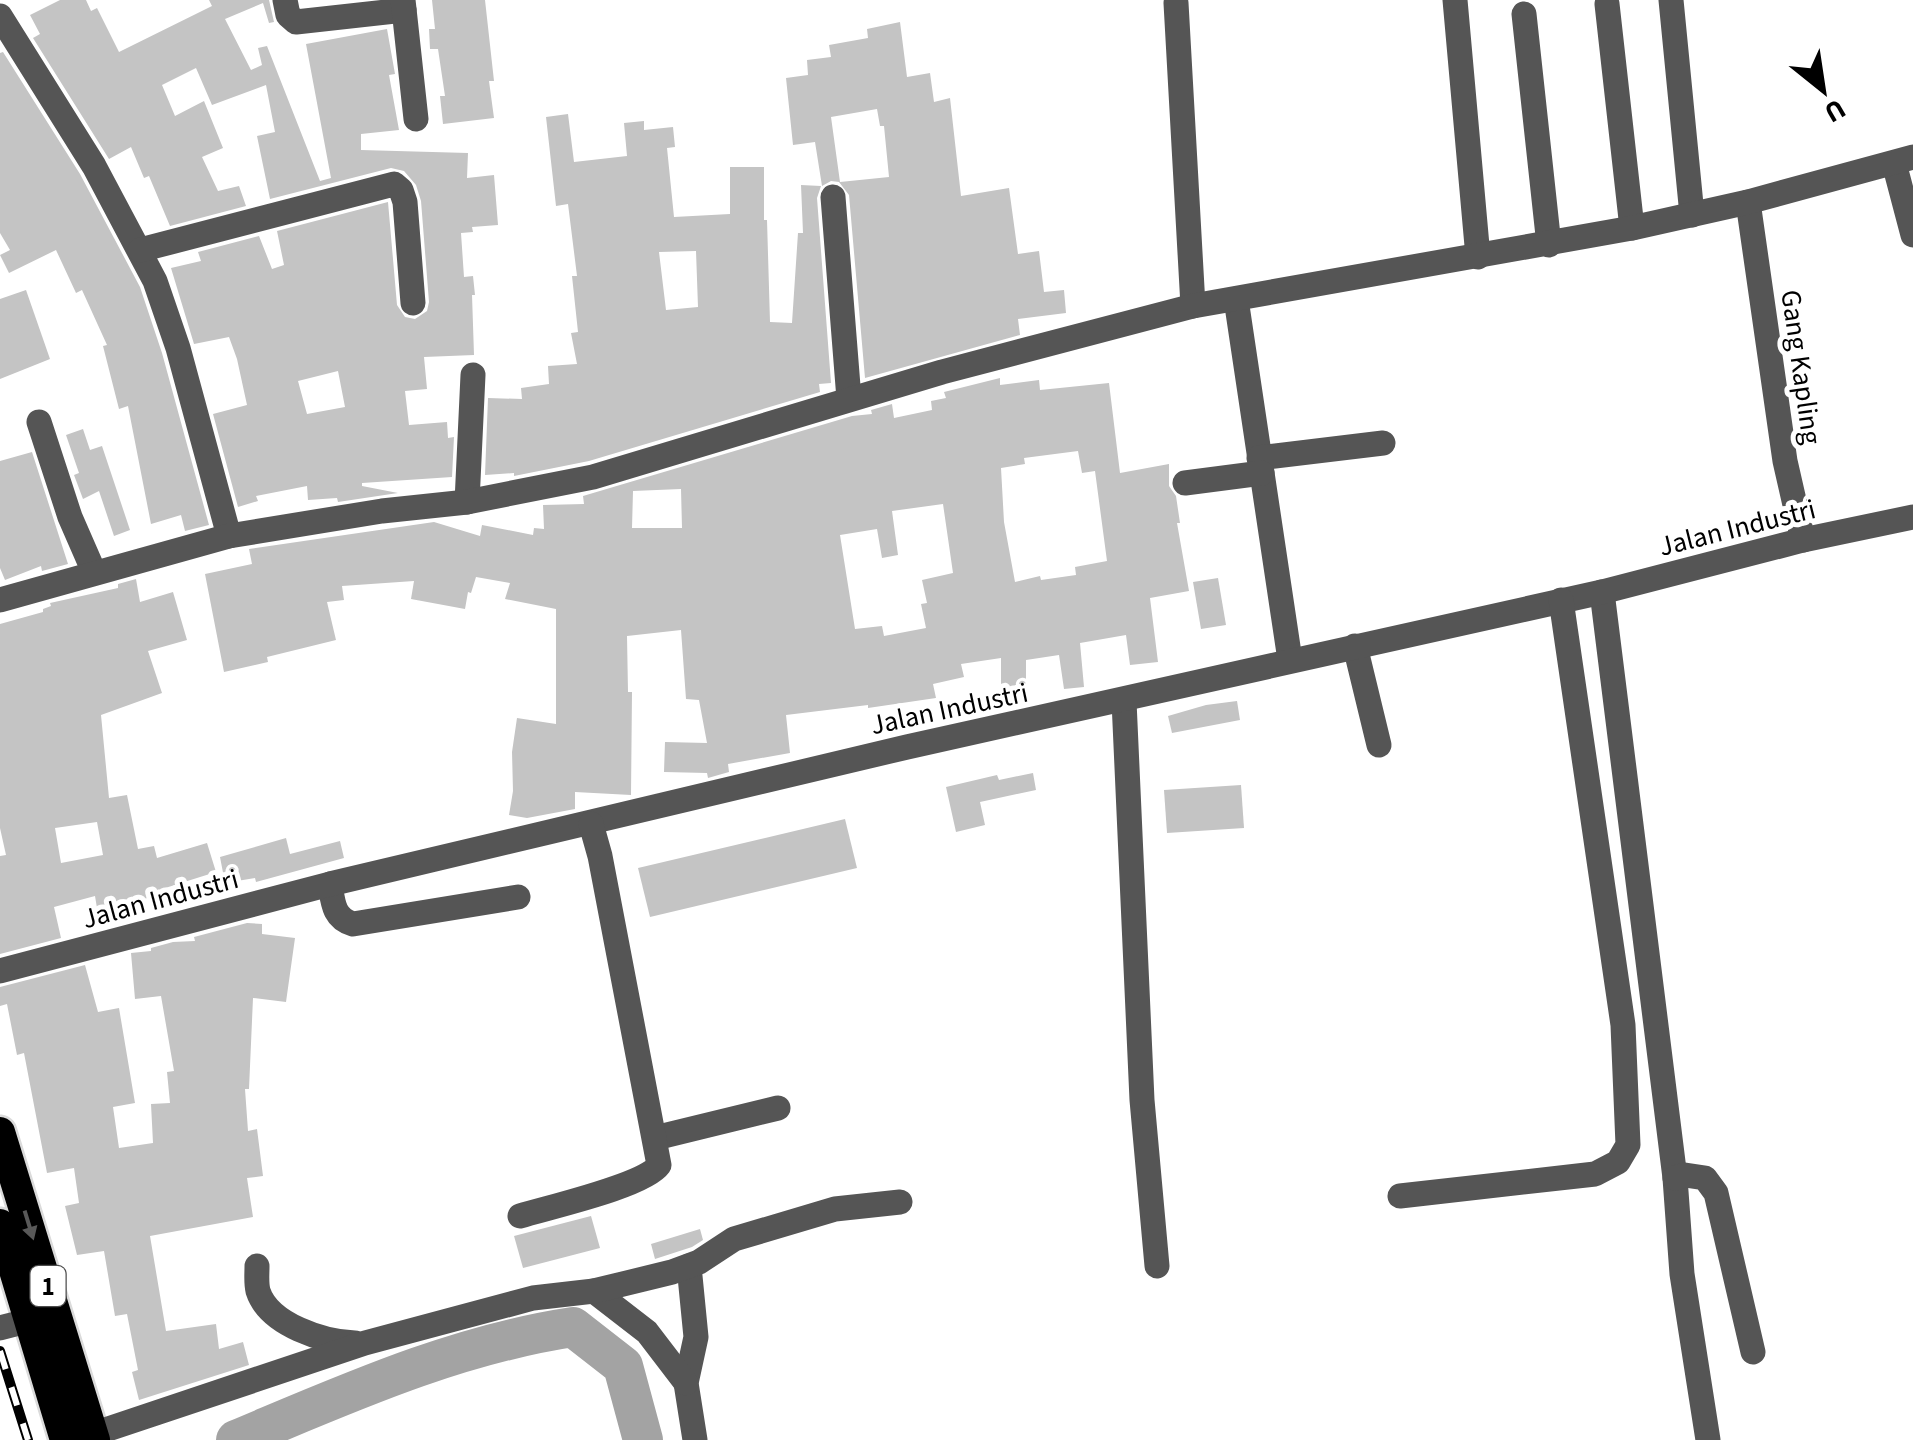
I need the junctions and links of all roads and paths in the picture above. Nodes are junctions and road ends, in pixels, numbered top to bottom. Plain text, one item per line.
1 (285, 0) edge
2 (1455, 0) edge
3 (1672, 0) edge
4 (1176, 3) dead end
5 (1607, 4) dead end
6 (403, 5) edge
7 (1524, 14) dead end
8 (0, 16) edge
9 (416, 119) dead end
10 (1904, 160) edge
11 (833, 196) dead end
12 (1748, 202) junction
13 (1692, 215) junction
14 (1632, 228) junction
15 (1913, 234) edge
16 (1549, 245) junction
17 (140, 250) junction
18 (1478, 257) junction
19 (1236, 299) junction
20 (414, 303) dead end
21 (1193, 306) junction
22 (473, 375) dead end
23 (849, 399) junction
24 (39, 422) dead end
25 (1383, 444) dead end
26 (1260, 466) junction
27 (1185, 483) dead end
28 (468, 502) junction
29 (1913, 517) edge
30 (229, 536) junction
31 (1803, 540) junction
32 (94, 572) junction
33 (1602, 592) junction
34 (0, 600) edge
35 (1562, 600) junction
36 (1354, 646) junction
37 (1290, 660) junction
38 (1124, 701) junction
39 (1379, 746) dead end
40 (591, 824) junction
41 (330, 884) junction
42 (518, 897) dead end
43 (0, 971) edge
44 (778, 1108) dead end
45 (0, 1132) edge
46 (656, 1138) junction
47 (1675, 1178) junction
48 (1400, 1196) dead end
49 (900, 1202) dead end
50 (520, 1216) dead end
51 (0, 1224) edge
52 (257, 1266) dead end
53 (689, 1266) junction
54 (1157, 1266) dead end
55 (594, 1291) junction
56 (31, 1320) junction
57 (0, 1328) edge
58 (365, 1344) junction
59 (1753, 1352) dead end
60 (686, 1383) junction
61 (85, 1438) edge
62 (695, 1440) edge
63 (1708, 1440) edge

1 - 6 street
2 - 18 street
3 - 13 street
4 - 21 street
5 - 14 street
6 - 9 street
7 - 16 street
8 - 17 street
10 - 12 street
10 - 15 street
11 - 23 street
12 - 13 street
12 - 31 street, Gang Kapling
13 - 14 street
14 - 16 street
16 - 18 street
17 - 20 street
17 - 30 street
18 - 19 street
19 - 21 street
19 - 26 street
21 - 23 street
22 - 28 street
23 - 28 street
24 - 32 street
25 - 26 street
26 - 27 street
26 - 37 street
28 - 30 street
29 - 31 street, Jalan Industri
30 - 32 street
31 - 33 street, Jalan Industri
32 - 34 street
33 - 35 street, Jalan Industri
33 - 47 street
35 - 36 street, Jalan Industri
35 - 48 street
36 - 37 street, Jalan Industri
36 - 39 street
37 - 38 street, Jalan Industri
38 - 40 street, Jalan Industri
38 - 54 street
40 - 41 street, Jalan Industri
40 - 46 street
41 - 42 street
41 - 43 street, Jalan Industri
44 - 46 street
45 -> 61 highway, 1
46 - 50 street
47 - 59 street
47 - 63 street
49 - 53 street
51 - 56 highway, 1
52 - 58 street
53 - 55 street
53 - 60 street
55 - 58 street
55 - 60 street
56 - 57 street
56 - 61 highway, 1
58 - 61 street
60 - 62 street

